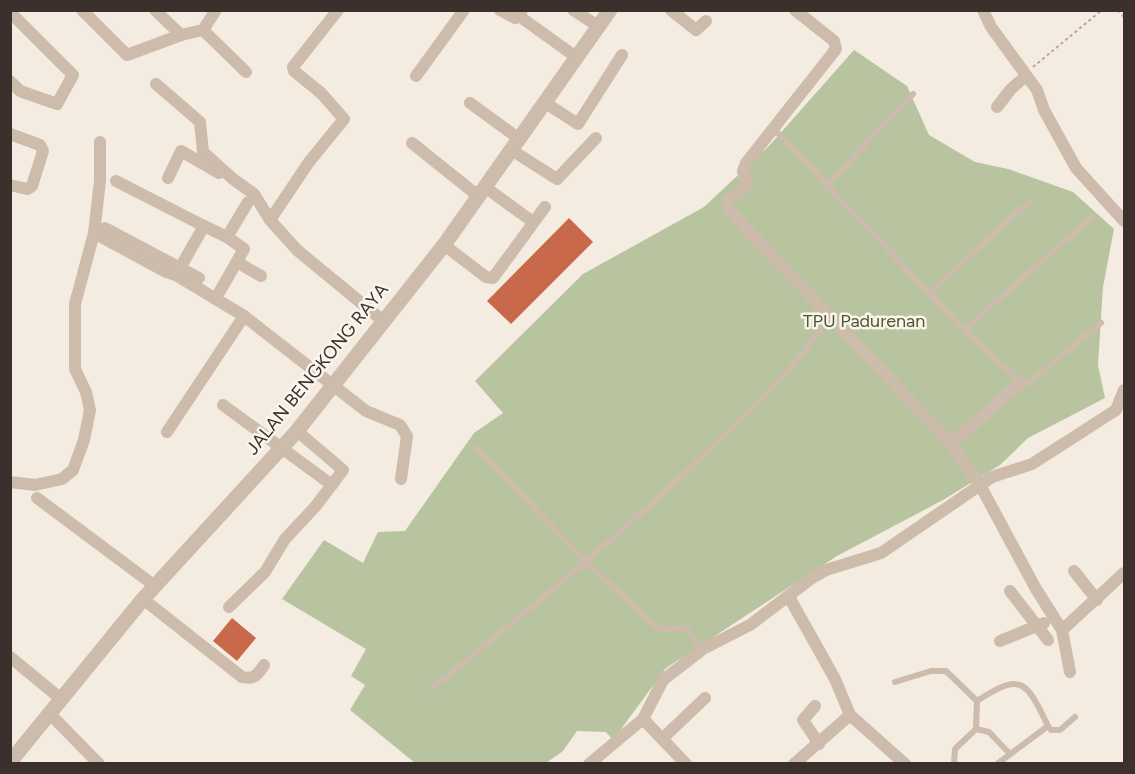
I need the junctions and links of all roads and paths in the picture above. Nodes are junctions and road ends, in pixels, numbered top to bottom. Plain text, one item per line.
1 (82, 10) edge
2 (155, 10) edge
3 (216, 10) edge
4 (338, 10) edge
5 (464, 10) edge
6 (500, 10) edge
7 (573, 10) edge
8 (610, 10) edge
9 (671, 10) edge
10 (795, 10) edge
11 (983, 10) edge
12 (1102, 10) edge
13 (1118, 10) edge
14 (10, 12) edge
15 (520, 13) edge
16 (1125, 17) edge
17 (706, 21) dead end
18 (598, 26) junction
19 (203, 30) junction
20 (181, 35) junction
21 (622, 55) dead end
22 (576, 57) junction
23 (246, 72) dead end
24 (1025, 75) junction
25 (416, 76) dead end
26 (10, 81) edge
27 (156, 84) dead end
28 (913, 94) dead end
29 (544, 102) junction
30 (470, 103) dead end
31 (997, 107) dead end
32 (775, 130) junction
33 (10, 134) edge
34 (596, 138) dead end
35 (100, 142) dead end
36 (412, 143) dead end
37 (514, 144) junction
38 (168, 178) dead end
39 (233, 179) junction
40 (116, 181) dead end
41 (10, 185) edge
42 (827, 185) junction
43 (481, 191) junction
44 (1030, 201) dead end
45 (248, 202) dead end
46 (545, 207) dead end
47 (1092, 217) dead end
48 (270, 220) junction
49 (1125, 221) edge
50 (533, 222) junction
51 (204, 226) junction
52 (100, 230) junction
53 (227, 237) junction
54 (444, 244) junction
55 (237, 262) junction
56 (178, 271) junction
57 (261, 276) dead end
58 (199, 278) dead end
59 (220, 291) dead end
60 (929, 293) junction
61 (244, 316) junction
62 (828, 317) junction
63 (382, 320) junction
64 (1101, 323) dead end
65 (964, 330) junction
66 (1021, 382) junction
67 (332, 384) junction
68 (1125, 390) edge
69 (223, 405) dead end
70 (1120, 414) edge
71 (297, 431) junction
72 (166, 432) dead end
73 (951, 444) junction
74 (282, 446) junction
75 (477, 448) dead end
76 (400, 479) dead end
77 (10, 482) edge
78 (332, 485) junction
79 (980, 485) junction
80 (37, 498) dead end
81 (587, 563) junction
82 (1074, 571) dead end
83 (1125, 573) edge
84 (155, 586) junction
85 (1010, 591) dead end
86 (789, 597) junction
87 (143, 599) junction
88 (1097, 600) junction
89 (229, 607) dead end
90 (1053, 620) junction
91 (1038, 626) junction
92 (1062, 630) junction
93 (1048, 640) dead end
94 (1000, 641) dead end
95 (703, 649) junction
96 (10, 657) edge
97 (264, 664) dead end
98 (1070, 672) dead end
99 (895, 682) dead end
100 (431, 689) dead end
101 (60, 698) junction
102 (705, 698) dead end
103 (977, 701) junction
104 (815, 706) dead end
105 (49, 713) junction
106 (850, 715) junction
107 (1075, 717) dead end
108 (643, 719) junction
109 (1048, 726) junction
110 (976, 729) junction
111 (662, 740) junction
112 (819, 744) junction
113 (1010, 754) junction
114 (17, 760) edge
115 (99, 764) edge
116 (590, 764) edge
117 (686, 764) edge
118 (794, 764) edge
119 (905, 764) edge
120 (954, 764) edge
121 (997, 764) edge

1 - 20 street
2 - 20 street
3 - 19 street
4 - 48 street
5 - 25 street
6 - 15 street
7 - 18 street
8 - 18 street, JALAN BENGKONG RAYA
9 - 17 street
10 - 32 street
11 - 24 street
12 - 24 path
13 - 16 path
14 - 26 street
15 - 22 street
18 - 22 street, JALAN BENGKONG RAYA
19 - 20 street
19 - 23 street
21 - 29 street
22 - 29 street, JALAN BENGKONG RAYA
24 - 31 street
24 - 49 street
27 - 39 street
28 - 42 lane
29 - 37 street, JALAN BENGKONG RAYA
30 - 37 street
32 - 42 lane
32 - 62 street
33 - 41 street
34 - 37 street
35 - 52 street
36 - 43 street
37 - 43 street, JALAN BENGKONG RAYA
38 - 39 street
39 - 48 street
40 - 51 street
42 - 60 lane
43 - 50 street
43 - 54 street, JALAN BENGKONG RAYA
44 - 60 lane
45 - 53 street
46 - 50 street
47 - 65 lane
48 - 63 street
50 - 54 street
51 - 53 street
51 - 56 street
52 - 56 street
52 - 77 street
53 - 55 street
54 - 63 street, JALAN BENGKONG RAYA
55 - 57 street
55 - 59 street
56 - 58 street
56 - 61 street
60 - 65 lane
61 - 67 street
61 - 72 street
62 - 73 street
62 - 81 lane
63 - 67 street, JALAN BENGKONG RAYA
64 - 66 lane
65 - 66 lane
66 - 73 street
67 - 71 street, JALAN BENGKONG RAYA
67 - 76 street
68 - 70 street
69 - 74 street
70 - 79 street
71 - 74 street, JALAN BENGKONG RAYA
71 - 78 street
73 - 79 street
74 - 78 street
74 - 84 street, JALAN BENGKONG RAYA
75 - 81 lane
78 - 89 street
79 - 86 street
79 - 90 street
80 - 84 street
81 - 95 lane
81 - 100 lane
82 - 88 street
83 - 88 street
84 - 87 street, JALAN BENGKONG RAYA
85 - 91 street
86 - 95 street
86 - 106 street
87 - 97 street
87 - 101 street, JALAN BENGKONG RAYA
88 - 92 street
90 - 91 street
90 - 92 street
91 - 93 street
91 - 94 street
92 - 98 street
95 - 108 street
96 - 101 street
99 - 103 lane
101 - 105 street, JALAN BENGKONG RAYA
102 - 111 street
103 - 109 lane
103 - 110 lane
104 - 112 street
105 - 114 street, JALAN BENGKONG RAYA
105 - 115 street
106 - 112 street
106 - 119 street
107 - 109 lane
108 - 111 street
108 - 116 street
109 - 113 lane
110 - 113 lane
110 - 120 lane
111 - 117 street
112 - 118 street
113 - 121 lane

